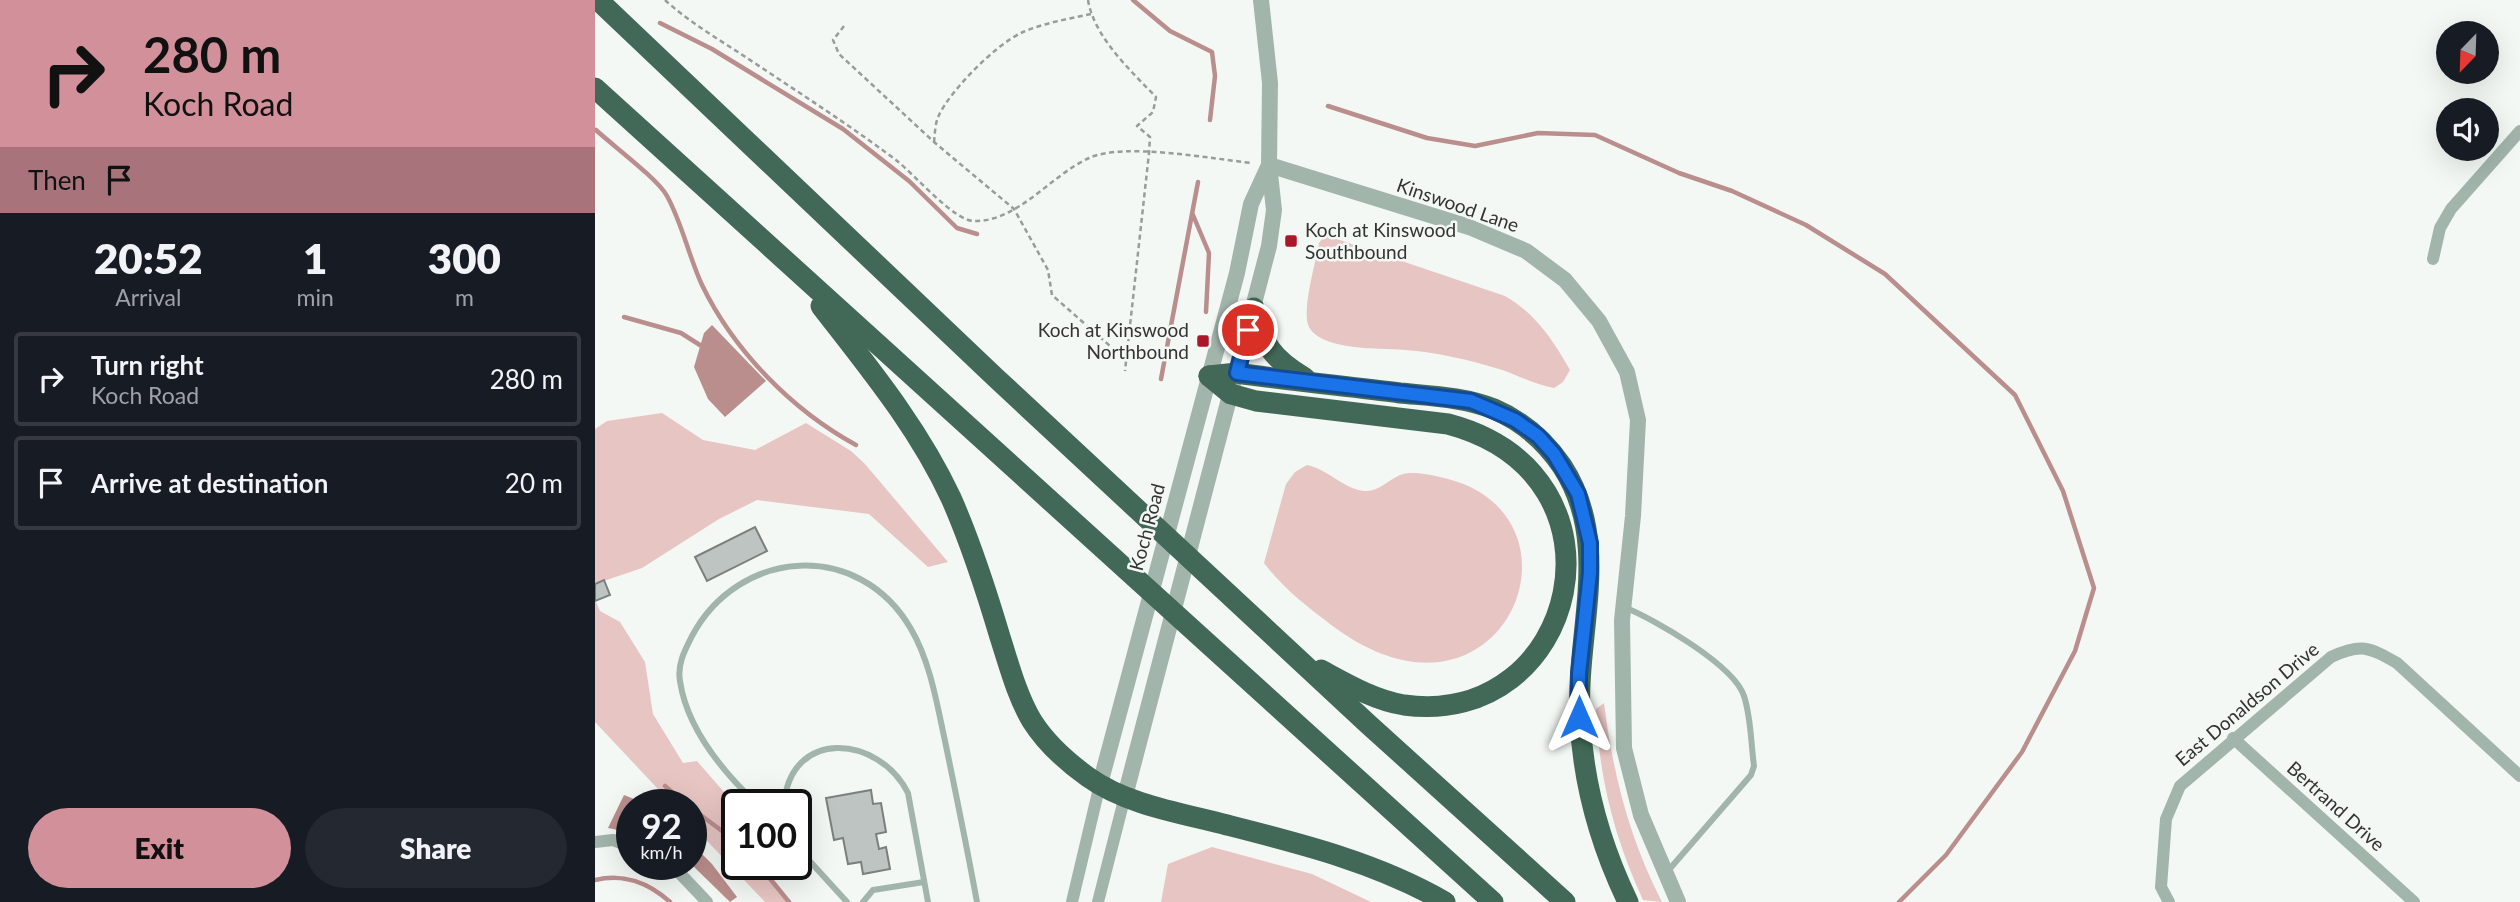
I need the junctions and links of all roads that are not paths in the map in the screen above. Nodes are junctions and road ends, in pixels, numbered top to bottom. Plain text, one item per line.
1 (598, 0) edge
2 (1261, 0) edge
3 (595, 88) edge
4 (2520, 131) edge
5 (1269, 164) junction
6 (783, 258) junction
7 (2433, 259) dead end
8 (1254, 308) junction
9 (1209, 376) junction
10 (1234, 383) junction
11 (1313, 383) junction
12 (1624, 607) junction
13 (1294, 656) junction
14 (2233, 738) junction
15 (2520, 776) edge
16 (1100, 784) junction
17 (744, 789) edge
18 (788, 789) edge
19 (1125, 796) junction
20 (616, 841) edge
21 (595, 842) edge
22 (812, 864) edge
23 (1665, 873) junction
24 (686, 880) edge
25 (924, 882) junction
26 (707, 902) edge
27 (847, 902) edge
28 (863, 902) edge
29 (928, 902) edge
30 (977, 902) edge
31 (1072, 902) edge
32 (1098, 902) edge
33 (1445, 902) edge
34 (1493, 902) edge
35 (1565, 902) edge
36 (1628, 902) edge
37 (1678, 902) edge
38 (2169, 902) edge
39 (2414, 902) edge

1 - 13 highway
2 - 5 street, Koch Road
3 - 6 highway
4 - 7 street
5 - 8 street, Koch Road
5 - 9 street, Koch Road
5 - 12 street, Kinswood Lane
6 - 16 highway
6 - 34 highway
8 - 10 street, Koch Road
8 - 11 highway
9 - 10 highway
9 - 16 street, Koch Road
10 - 11 highway
10 - 13 highway
10 - 19 street, Koch Road
11 - 36 highway
12 - 23 street, Kinswood Lane
12 - 23 lane
13 - 35 highway
14 - 15 street, East Donaldson Drive
14 - 38 street, East Donaldson Drive
14 - 39 street, Bertrand Drive
16 - 19 highway
16 - 31 street, Koch Road
17 - 30 lane
18 - 25 lane
19 - 32 street, Koch Road
19 - 33 highway
20 - 21 street
22 - 27 lane
23 - 37 street, Kinswood Lane
24 - 26 street
25 - 28 lane
25 - 29 lane

